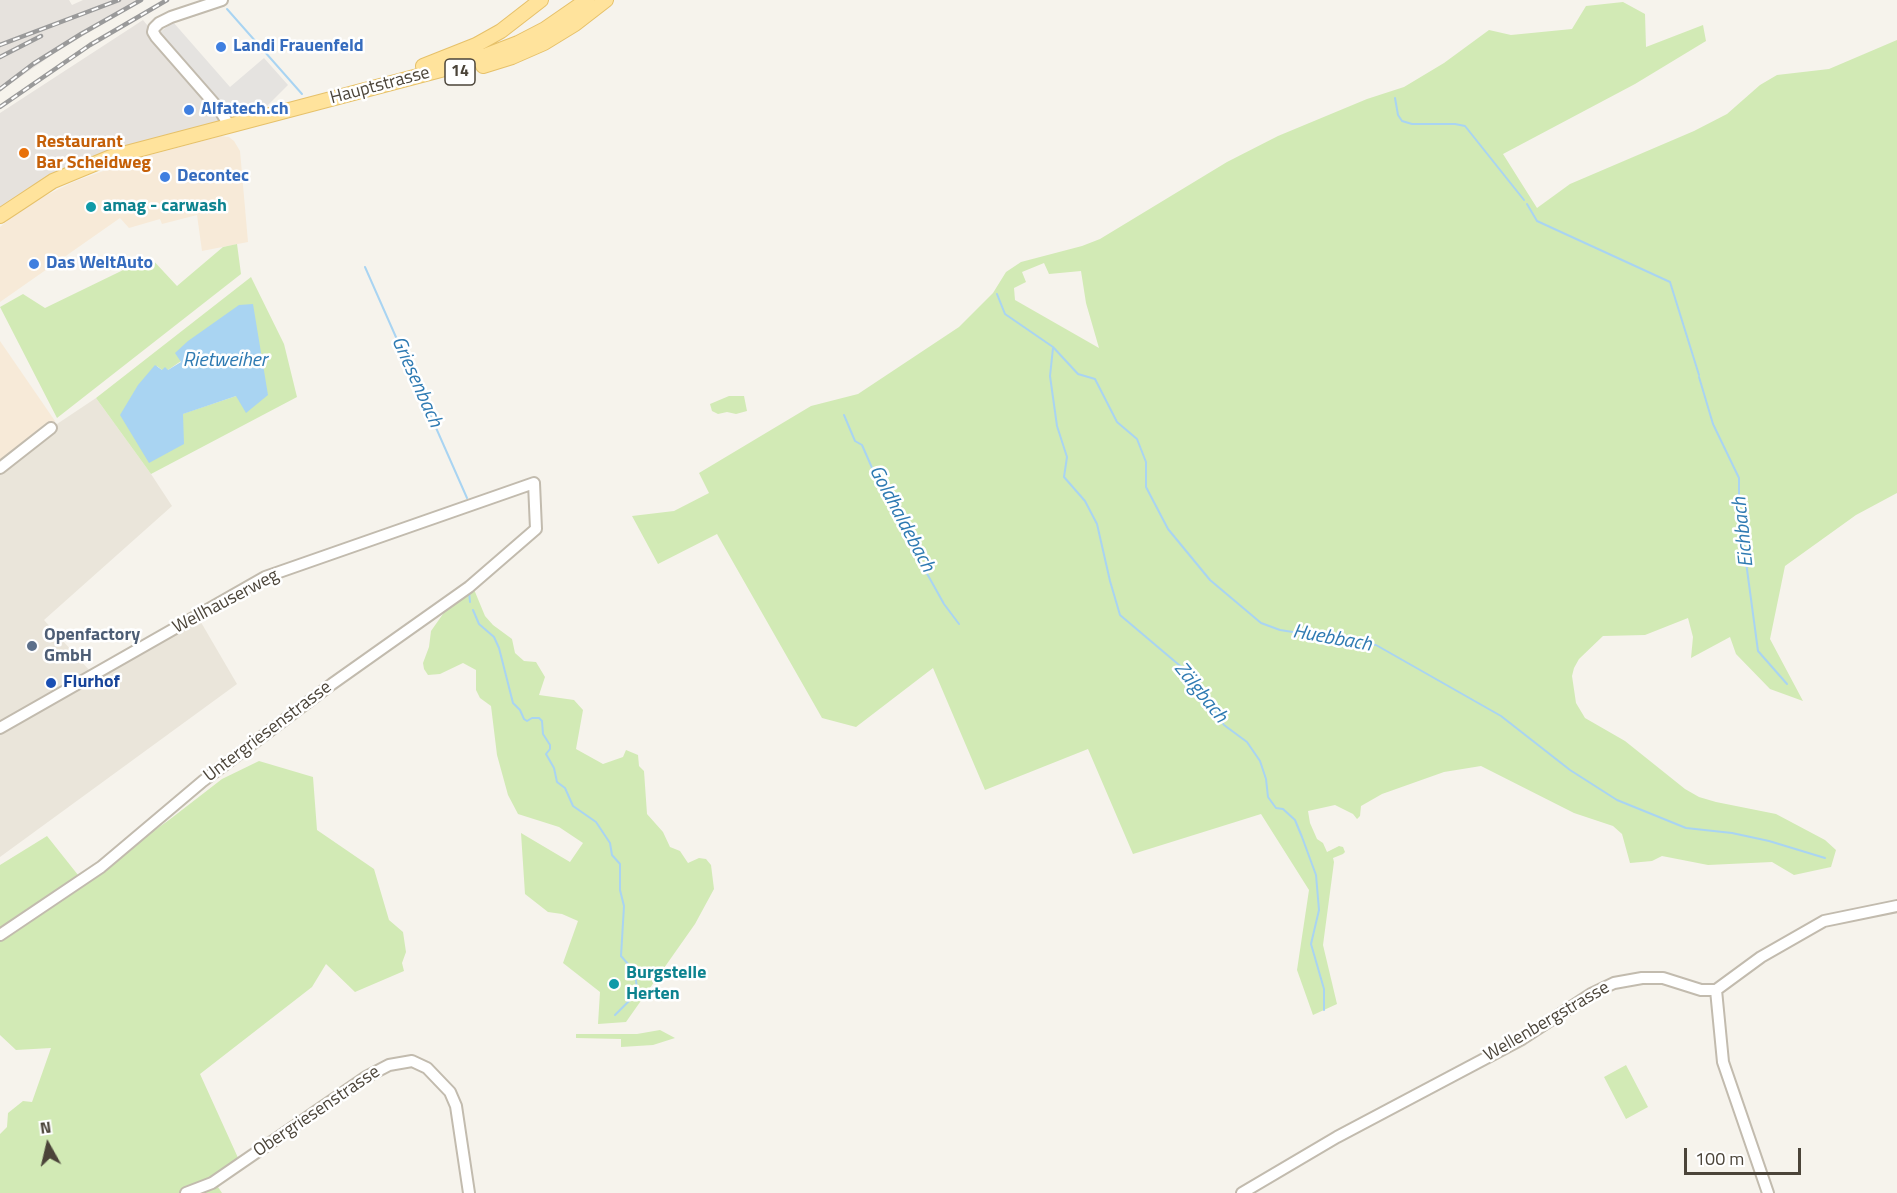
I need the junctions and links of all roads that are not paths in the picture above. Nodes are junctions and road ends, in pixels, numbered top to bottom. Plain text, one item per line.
1 (222, 0) edge
2 (541, 0) edge
3 (587, 0) edge
4 (606, 0) edge
5 (299, 107) junction
6 (229, 125) junction
7 (0, 216) edge
8 (51, 429) dead end
9 (0, 468) edge
10 (534, 483) joint
11 (0, 728) edge
12 (1897, 906) edge
13 (0, 935) edge
14 (1716, 990) junction
15 (186, 1193) edge
16 (470, 1193) edge
17 (1242, 1193) edge
18 (1768, 1193) edge

1 - 6 street
2 - 5 main road, 14
3 - 5 main road, Hauptstrasse
4 - 5 main road, 14
5 - 6 main road
6 - 7 main road
8 - 9 street
10 - 11 street, Wellhauserweg
10 - 13 street, Untergriesenstrasse
12 - 14 street
14 - 17 street, Wellenbergstrasse
14 - 18 street
15 - 16 street, Obergriesenstrasse

